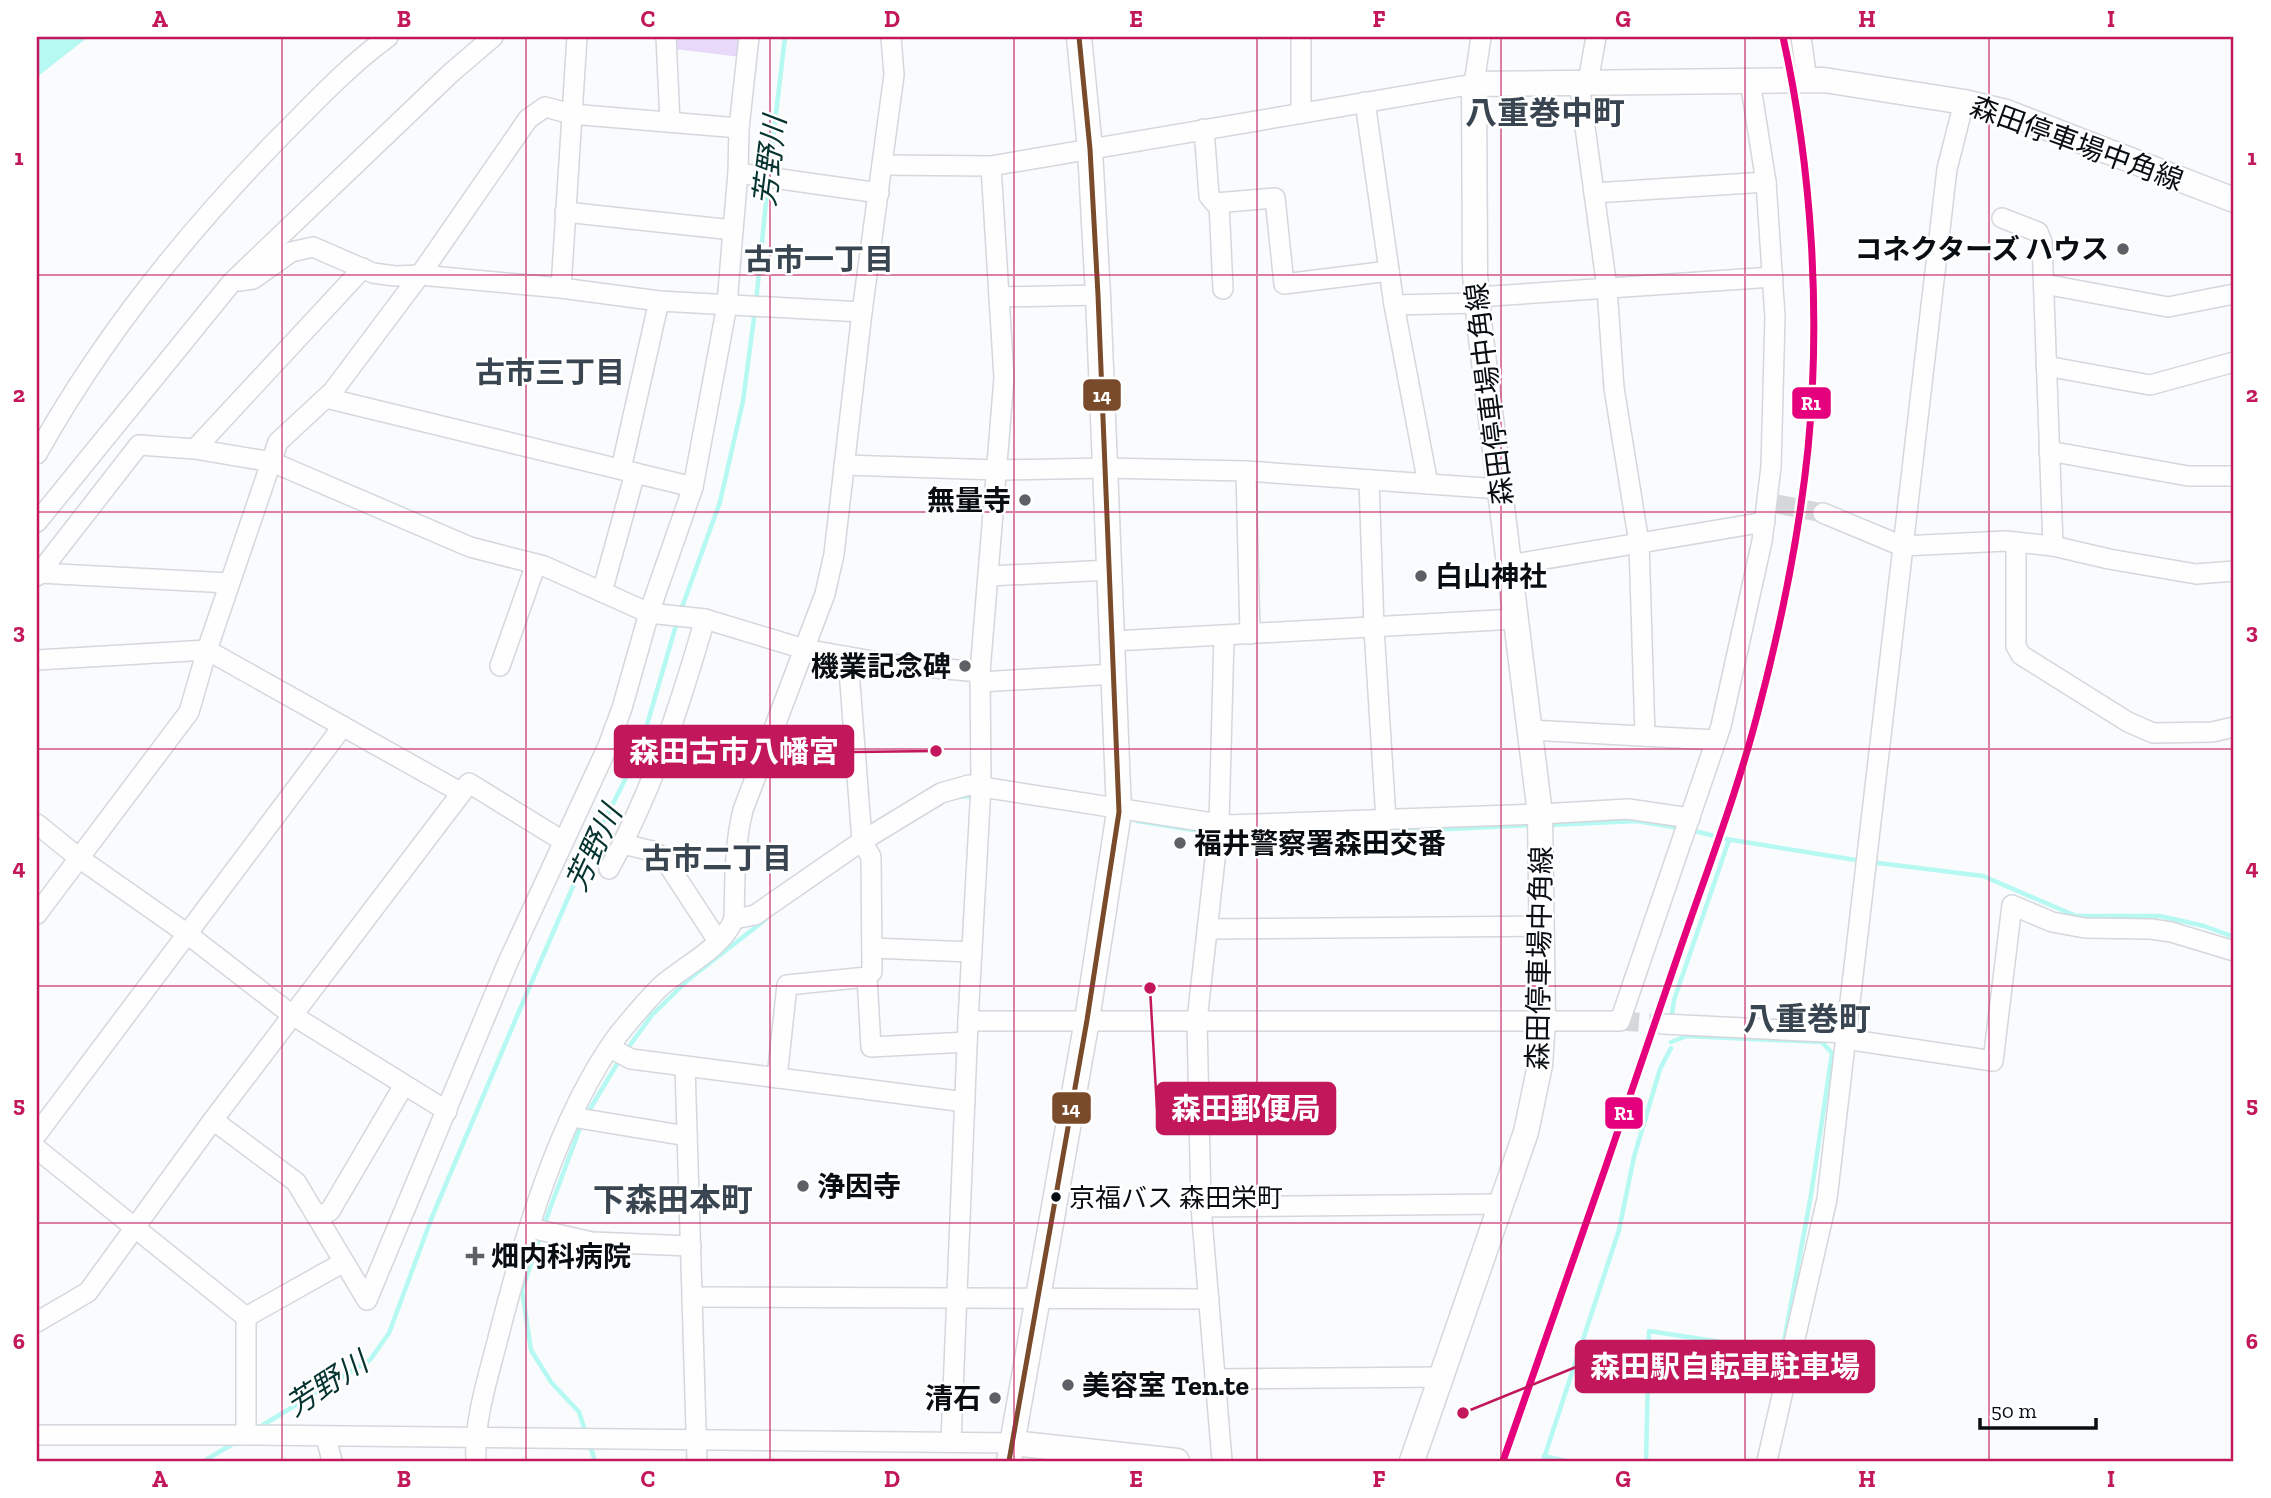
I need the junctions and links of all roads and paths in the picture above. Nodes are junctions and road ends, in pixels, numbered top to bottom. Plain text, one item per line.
1 (388, 37) edge
2 (494, 37) edge
3 (577, 37) edge
4 (666, 37) edge
5 (749, 37) edge
6 (891, 37) edge
7 (1079, 37) edge
8 (1301, 37) edge
9 (1481, 37) edge
10 (1596, 37) edge
11 (1801, 37) edge
12 (1807, 80) junction
13 (1750, 81) junction
14 (1583, 82) junction
15 (1474, 84) junction
16 (1365, 102) junction
17 (1964, 102) junction
18 (1301, 113) junction
19 (571, 114) junction
20 (670, 122) junction
21 (739, 128) junction
22 (1204, 129) junction
23 (1090, 149) junction
24 (882, 165) junction
25 (991, 166) junction
26 (738, 173) junction
27 (1766, 183) junction
28 (879, 193) junction
29 (1594, 193) junction
30 (2234, 200) edge
31 (1219, 203) junction
32 (565, 212) junction
33 (2002, 218) dead end
34 (733, 230) junction
35 (363, 268) junction
36 (1389, 271) junction
37 (420, 275) junction
38 (1773, 277) junction
39 (232, 282) junction
40 (2044, 284) junction
41 (561, 288) junction
42 (1607, 288) junction
43 (1223, 289) dead end
44 (2234, 294) edge
45 (1098, 295) junction
46 (999, 297) junction
47 (659, 300) junction
48 (1477, 300) junction
49 (727, 305) junction
50 (1394, 305) junction
51 (862, 312) junction
52 (2234, 362) edge
53 (2046, 366) junction
54 (326, 398) junction
55 (195, 449) junction
56 (2049, 451) junction
57 (37, 454) edge
58 (272, 462) junction
59 (844, 465) junction
60 (1105, 468) junction
61 (998, 470) junction
62 (628, 471) junction
63 (1246, 471) junction
64 (2234, 476) edge
65 (1369, 481) junction
66 (1428, 484) junction
67 (693, 487) junction
68 (1500, 489) junction
69 (1769, 510) junction
70 (1823, 513) tunnel mouth
71 (37, 522) edge
72 (2016, 542) junction
73 (1639, 543) junction
74 (1902, 546) junction
75 (2053, 546) junction
76 (536, 564) junction
77 (1509, 565) junction
78 (1110, 570) junction
79 (2234, 571) edge
80 (38, 575) edge
81 (989, 576) junction
82 (229, 583) junction
83 (602, 592) junction
84 (649, 613) junction
85 (705, 619) junction
86 (1516, 619) junction
87 (1374, 628) junction
88 (1250, 634) junction
89 (1224, 636) junction
90 (1114, 641) junction
91 (804, 649) junction
92 (207, 650) junction
93 (848, 657) junction
94 (37, 660) edge
95 (500, 666) dead end
96 (1115, 674) junction
97 (980, 677) junction
98 (344, 726) junction
99 (2234, 727) edge
100 (1530, 730) junction
101 (1645, 736) junction
102 (1716, 740) junction
103 (981, 786) junction
104 (460, 792) junction
105 (1120, 807) junction
106 (1690, 818) junction
107 (1386, 820) junction
108 (1540, 823) junction
109 (37, 824) edge
110 (1219, 824) junction
111 (563, 841) junction
112 (862, 841) junction
113 (623, 845) junction
114 (79, 858) junction
115 (610, 869) dead end
116 (37, 914) edge
117 (734, 919) junction
118 (1543, 926) junction
119 (1207, 929) junction
120 (186, 933) junction
121 (718, 941) junction
122 (872, 948) junction
123 (2234, 951) edge
124 (972, 952) junction
125 (867, 977) junction
126 (292, 1015) junction
127 (1087, 1020) junction
128 (1197, 1020) junction
129 (1543, 1020) junction
130 (968, 1021) junction
131 (1663, 1024) tunnel mouth
132 (1846, 1036) junction
133 (967, 1042) junction
134 (610, 1048) junction
135 (685, 1066) junction
136 (777, 1078) junction
137 (404, 1085) junction
138 (965, 1102) junction
139 (447, 1111) junction
140 (572, 1117) junction
141 (213, 1120) junction
142 (37, 1134) edge
143 (687, 1136) junction
144 (37, 1149) edge
145 (1502, 1204) junction
146 (1202, 1207) junction
147 (317, 1217) junction
148 (135, 1227) junction
149 (530, 1228) junction
150 (691, 1246) junction
151 (344, 1262) junction
152 (692, 1297) junction
153 (957, 1298) junction
154 (1038, 1299) junction
155 (1209, 1299) junction
156 (246, 1317) junction
157 (37, 1322) edge
158 (1443, 1377) junction
159 (1215, 1379) junction
160 (37, 1435) edge
161 (246, 1435) junction
162 (326, 1437) junction
163 (475, 1437) junction
164 (697, 1439) junction
165 (951, 1442) junction
166 (1011, 1452) edge
167 (332, 1461) edge
168 (476, 1461) edge
169 (697, 1461) edge
170 (1177, 1461) edge
171 (1222, 1461) edge
172 (1412, 1461) edge
173 (1767, 1461) edge

1 - 57 street
2 - 39 street
3 - 19 street
4 - 20 street
5 - 21 street
6 - 24 street
7 - 23 main road
8 - 18 street
9 - 15 street
10 - 14 street
11 - 12 street
12 - 13 main road, 森田停車場中角線
12 - 17 main road, 森田停車場中角線
13 - 14 main road, 森田停車場中角線
13 - 27 street
14 - 15 main road, 森田停車場中角線
14 - 29 street
15 - 16 street
15 - 48 main road, 森田停車場中角線
16 - 18 street
16 - 36 street
17 - 30 main road, 森田停車場中角線
17 - 74 street
18 - 22 street
19 - 20 street
19 - 32 street
19 - 37 street
20 - 21 street
21 - 26 street
22 - 23 street
22 - 31 street
23 - 25 street
23 - 45 main road
24 - 25 street
24 - 28 street
25 - 46 street
26 - 28 street
26 - 34 street
27 - 29 street
27 - 38 street
28 - 51 street
29 - 42 street
31 - 36 street
31 - 43 street
32 - 34 street
32 - 41 street
33 - 40 street
34 - 49 street
35 - 37 street
35 - 39 street
35 - 55 street
36 - 50 street
37 - 41 street
37 - 54 street
38 - 42 street
38 - 69 street
39 - 71 street
40 - 44 street
40 - 53 street
41 - 47 street
42 - 48 street
42 - 73 street
45 - 46 street
45 - 60 main road
46 - 61 street
47 - 49 street
47 - 62 street
48 - 50 street
48 - 68 main road, 森田停車場中角線
49 - 51 street
49 - 67 street
50 - 66 street
51 - 59 street
52 - 53 street
53 - 56 street
54 - 58 street
54 - 62 street
55 - 58 street
55 - 80 street
56 - 64 street
56 - 75 street
58 - 76 street
58 - 82 street
59 - 61 street
59 - 91 street
60 - 61 street
60 - 63 street
60 - 78 main road
61 - 81 street
62 - 67 street
62 - 83 street
63 - 65 street
63 - 88 street
65 - 66 street
65 - 87 street
66 - 68 street
67 - 84 street
68 - 77 main road, 森田停車場中角線
69 - 73 street
69 - 102 street
70 - 74 street
72 - 74 street
72 - 75 street
72 - 99 street
73 - 77 street
73 - 101 street
74 - 132 street
75 - 79 street
76 - 83 street
76 - 95 street
77 - 86 main road, 森田停車場中角線
78 - 81 street
78 - 90 main road
80 - 82 street
81 - 97 street
82 - 92 street
83 - 84 street
84 - 85 street
84 - 111 street
85 - 91 street
85 - 113 street
86 - 87 street
86 - 100 main road, 森田停車場中角線
87 - 88 street
87 - 107 street
88 - 89 street
89 - 90 street
89 - 110 street
90 - 96 main road
91 - 93 street
91 - 117 street
92 - 94 street
92 - 98 street
92 - 114 street
93 - 97 street
93 - 112 street
96 - 97 street
96 - 105 main road
97 - 103 street
98 - 104 street
98 - 120 street
100 - 101 street
100 - 108 main road, 森田停車場中角線
101 - 102 street
102 - 106 street
103 - 105 street
103 - 112 street
103 - 124 street
104 - 111 street
104 - 126 street
105 - 110 street
105 - 127 main road
106 - 108 street
106 - 129 street
107 - 108 street
107 - 110 street
108 - 118 main road, 森田停車場中角線
109 - 114 street
110 - 119 street
111 - 139 street
112 - 117 street
112 - 122 street
113 - 115 street
113 - 121 street
114 - 116 street
114 - 120 street
117 - 121 street
118 - 119 street
118 - 129 main road, 森田停車場中角線
119 - 128 street
120 - 126 street
120 - 142 street
121 - 134 street
122 - 124 street
122 - 125 street
123 - 132 street
124 - 130 street
125 - 133 street
125 - 136 street
126 - 137 street
126 - 141 street
127 - 128 street
127 - 130 street
127 - 154 main road
128 - 129 street
128 - 146 street
129 - 145 main road, 森田停車場中角線
130 - 133 street
131 - 132 street
132 - 173 street
133 - 138 street
134 - 135 street
134 - 140 street
135 - 136 street
135 - 143 street
136 - 138 street
137 - 139 street
137 - 147 street
138 - 153 street
139 - 151 street
140 - 143 street
140 - 149 street
141 - 147 street
141 - 148 street
143 - 150 street
144 - 148 street
145 - 146 street
145 - 158 main road, 森田停車場中角線
146 - 155 street
147 - 151 street
148 - 156 street
148 - 157 street
149 - 150 street
149 - 163 street
150 - 152 street
151 - 156 street
152 - 153 street
152 - 164 street
153 - 154 street
153 - 165 street
154 - 155 street
154 - 166 main road
155 - 159 street
156 - 161 street
158 - 159 street
158 - 172 main road, 森田停車場中角線
159 - 171 street
160 - 161 street
161 - 162 street
162 - 163 street
162 - 167 street
163 - 164 street
163 - 168 street
164 - 165 street
164 - 169 street
165 - 166 street
166 - 170 main road

